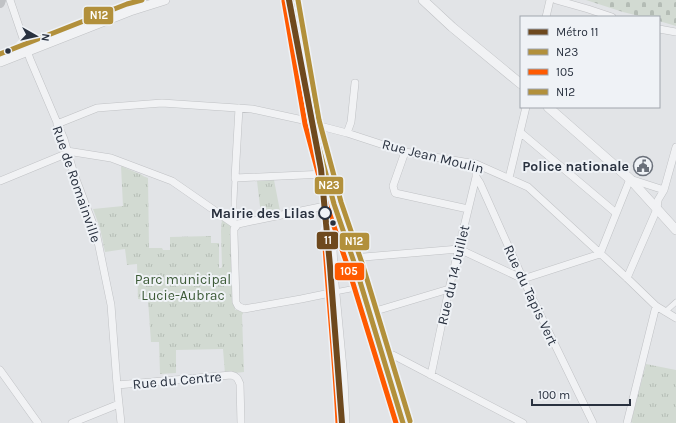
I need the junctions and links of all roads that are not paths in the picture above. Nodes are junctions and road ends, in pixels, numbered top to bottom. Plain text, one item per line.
1 (10, 0) edge
2 (165, 0) edge
3 (291, 0) edge
4 (550, 0) edge
5 (556, 0) edge
6 (425, 1) edge
7 (546, 16) edge
8 (609, 16) edge
9 (660, 29) edge
10 (676, 32) edge
11 (27, 52) junction
12 (0, 62) edge
13 (355, 83) dead end
14 (520, 83) edge
15 (239, 108) junction
16 (526, 108) edge
17 (549, 108) edge
18 (312, 122) junction
19 (57, 124) junction
20 (520, 132) junction
21 (347, 133) junction
22 (676, 147) edge
23 (67, 152) junction
24 (406, 152) junction
25 (476, 164) junction
26 (326, 174) junction
27 (476, 176) junction
28 (235, 178) junction
29 (508, 178) junction
30 (630, 179) junction
31 (0, 181) edge
32 (664, 190) junction
33 (334, 204) junction
34 (468, 209) junction
35 (657, 209) junction
36 (616, 213) junction
37 (339, 219) junction
38 (236, 224) junction
39 (676, 230) edge
40 (459, 249) junction
41 (600, 254) junction
42 (352, 258) junction
43 (627, 278) junction
44 (523, 279) junction
45 (361, 287) junction
46 (449, 289) junction
47 (335, 292) junction
48 (676, 302) edge
49 (656, 306) junction
50 (665, 312) junction
51 (369, 313) junction
52 (676, 318) edge
53 (383, 356) junction
54 (0, 370) edge
55 (431, 374) junction
56 (117, 385) junction
57 (119, 404) junction
58 (38, 423) edge
59 (72, 423) edge
60 (121, 423) edge
61 (241, 423) edge
62 (345, 423) edge
63 (403, 423) edge
64 (523, 423) edge
65 (593, 423) edge
66 (627, 423) edge

1 - 11 street, Rue de Romainville
2 - 11 street
3 - 18 main road
4 - 7 street
5 - 8 street
6 - 14 street
9 - 10 street
11 - 12 street
11 - 19 street, Rue de Romainville
13 - 21 street
15 - 18 street, Rue Jean Moulin
15 - 19 street, Rue Jean Moulin
15 - 28 street
16 - 20 street
17 - 30 street
18 - 21 street, Rue Jean Moulin
18 - 26 main road
19 - 23 street, Rue de Romainville
20 - 29 street
20 - 36 street
21 - 24 street, Rue Jean Moulin
22 - 32 street
23 - 31 street
23 - 38 street
23 - 56 street, Rue de Romainville
24 - 25 street, Rue Jean Moulin
24 - 34 street
25 - 27 street, Rue du Tapis Vert
25 - 29 street, Rue Jean Moulin
26 - 28 street
26 - 33 main road
27 - 34 street, Rue du 14 Juillet
27 - 44 street, Rue du Tapis Vert
28 - 38 street
29 - 41 street, Rue Jean Moulin
30 - 32 street
30 - 35 street
30 - 36 street
32 - 35 street
33 - 37 main road
33 - 38 street
34 - 40 street, Rue du 14 Juillet
35 - 39 street
35 - 43 street
36 - 41 street
37 - 42 main road
37 - 47 street
38 - 47 street
40 - 42 street
40 - 44 street
40 - 46 street, Rue du 14 Juillet
41 - 43 street, Rue Jean Moulin
41 - 44 street
42 - 45 main road
43 - 49 street, Rue Jean Moulin
44 - 65 street, Rue du Tapis Vert
45 - 47 street
45 - 51 main road
46 - 51 street
46 - 55 street, Rue du 14 Juillet
47 - 62 street
48 - 50 street
49 - 50 street, Rue Jean Moulin
49 - 66 street
50 - 52 street, Rue Jean Moulin
51 - 53 main road
53 - 55 street
53 - 63 main road
54 - 58 street
55 - 64 street
56 - 57 street, Rue de Romainville
56 - 61 street, Rue du Centre
57 - 59 street
57 - 60 street, Rue de Romainville

